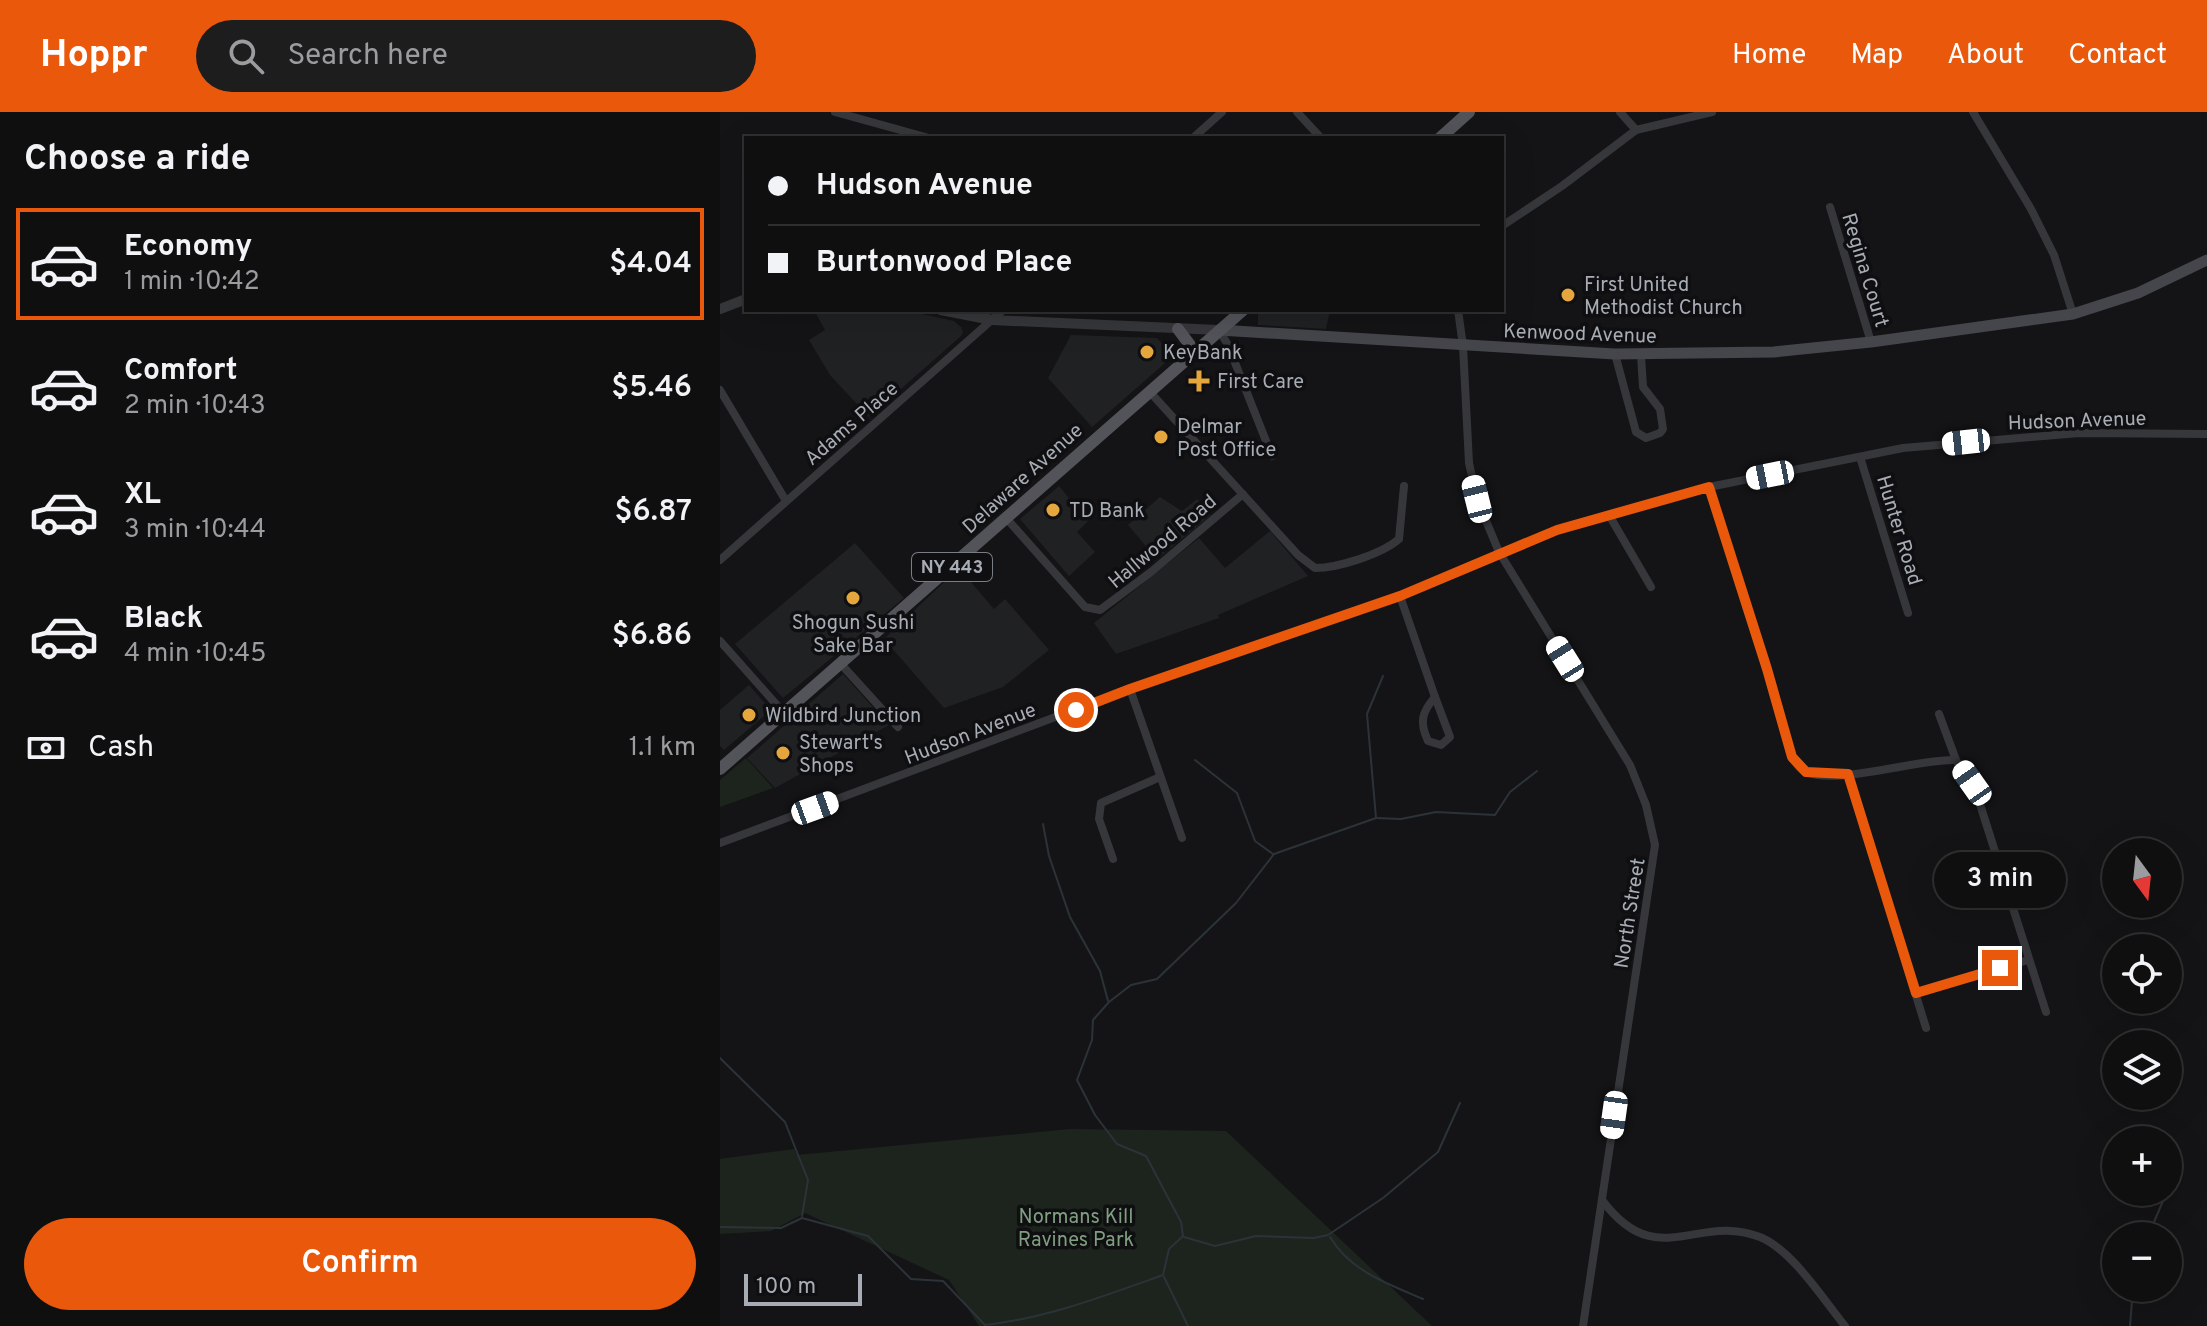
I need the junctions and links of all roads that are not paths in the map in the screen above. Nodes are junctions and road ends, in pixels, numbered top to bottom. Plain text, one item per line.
1 (835, 112) edge
2 (1222, 112) edge
3 (1297, 112) edge
4 (1469, 112) edge
5 (1620, 112) edge
6 (1712, 112) edge
7 (1973, 112) edge
8 (1636, 130) junction
9 (922, 136) edge
10 (1195, 136) edge
11 (1319, 136) edge
12 (1442, 136) edge
13 (1830, 207) dead end
14 (1504, 225) edge
15 (2207, 260) edge
16 (744, 300) edge
17 (720, 309) edge
18 (951, 312) edge
19 (1001, 312) edge
20 (1241, 312) edge
21 (1458, 312) edge
22 (2073, 314) junction
23 (1013, 316) edge
24 (992, 320) junction
25 (1178, 329) junction
26 (1219, 330) junction
27 (1871, 342) junction
28 (1463, 346) junction
29 (1615, 354) junction
30 (1641, 355) junction
31 (1188, 358) junction
32 (720, 390) edge
33 (1149, 391) junction
34 (2207, 434) edge
35 (1272, 456) dead end
36 (1860, 457) junction
37 (1404, 486) dead end
38 (1709, 487) junction
39 (1243, 494) junction
40 (786, 501) junction
41 (1609, 515) junction
42 (1007, 519) junction
43 (1497, 548) junction
44 (720, 560) edge
45 (1651, 587) dead end
46 (1400, 596) junction
47 (1908, 613) dead end
48 (720, 641) edge
49 (840, 663) junction
50 (1130, 689) junction
51 (1435, 697) junction
52 (783, 712) junction
53 (1939, 714) dead end
54 (898, 727) dead end
55 (1956, 760) junction
56 (720, 769) edge
57 (1848, 774) junction
58 (1160, 777) junction
59 (1182, 838) dead end
60 (720, 843) edge
61 (1113, 859) dead end
62 (2028, 960) junction
63 (1916, 993) junction
64 (2046, 1012) dead end
65 (1926, 1028) dead end
66 (1602, 1200) junction
67 (1583, 1326) edge
68 (1845, 1326) edge

1 - 9 street
2 - 10 street
3 - 11 street
4 - 12 main road
5 - 8 street
6 - 8 street
7 - 22 street
8 - 14 street
13 - 27 street, Regina Court
15 - 22 main road, Kenwood Avenue
16 - 17 street
18 - 24 street, Kenwood Avenue
19 - 24 street, Adams Place
20 - 26 main road, Delaware Avenue / NY 443
21 - 28 street, North Street
22 - 27 main road, Kenwood Avenue
23 - 24 street, Kenwood Avenue
23 - 25 street, Kenwood Avenue
24 - 40 street, Adams Place
25 - 26 street, Kenwood Avenue
25 - 31 main road
26 - 28 main road, Kenwood Avenue
26 - 31 main road, Delaware Avenue / NY 443
26 - 35 street
27 - 30 main road, Kenwood Avenue
28 - 29 main road, Kenwood Avenue
28 - 43 street, North Street
29 - 30 main road, Kenwood Avenue
29 - 30 street
31 - 33 main road, Delaware Avenue / NY 443
32 - 40 street
33 - 39 street
33 - 42 main road, Delaware Avenue / NY 443
34 - 36 street, Hudson Avenue
36 - 38 street, Hudson Avenue
36 - 47 street, Hunter Road
37 - 39 street
38 - 41 street, Hudson Avenue
38 - 57 street
39 - 42 street, Hallwood Road
40 - 44 street, Adams Place
41 - 43 street, Hudson Avenue
41 - 45 street
42 - 49 main road, Delaware Avenue / NY 443
43 - 46 street, Hudson Avenue
43 - 66 street, North Street
46 - 50 street, Hudson Avenue
46 - 51 street
48 - 52 street
49 - 52 main road, Delaware Avenue / NY 443
49 - 54 street
50 - 58 street
50 - 60 street, Hudson Avenue
51 - 51 street
52 - 56 main road, Delaware Avenue / NY 443
53 - 55 street
55 - 57 street
55 - 62 street
57 - 63 street
58 - 59 street
58 - 61 street
62 - 63 street
62 - 64 street
63 - 65 street
66 - 67 street, North Street
66 - 68 street

